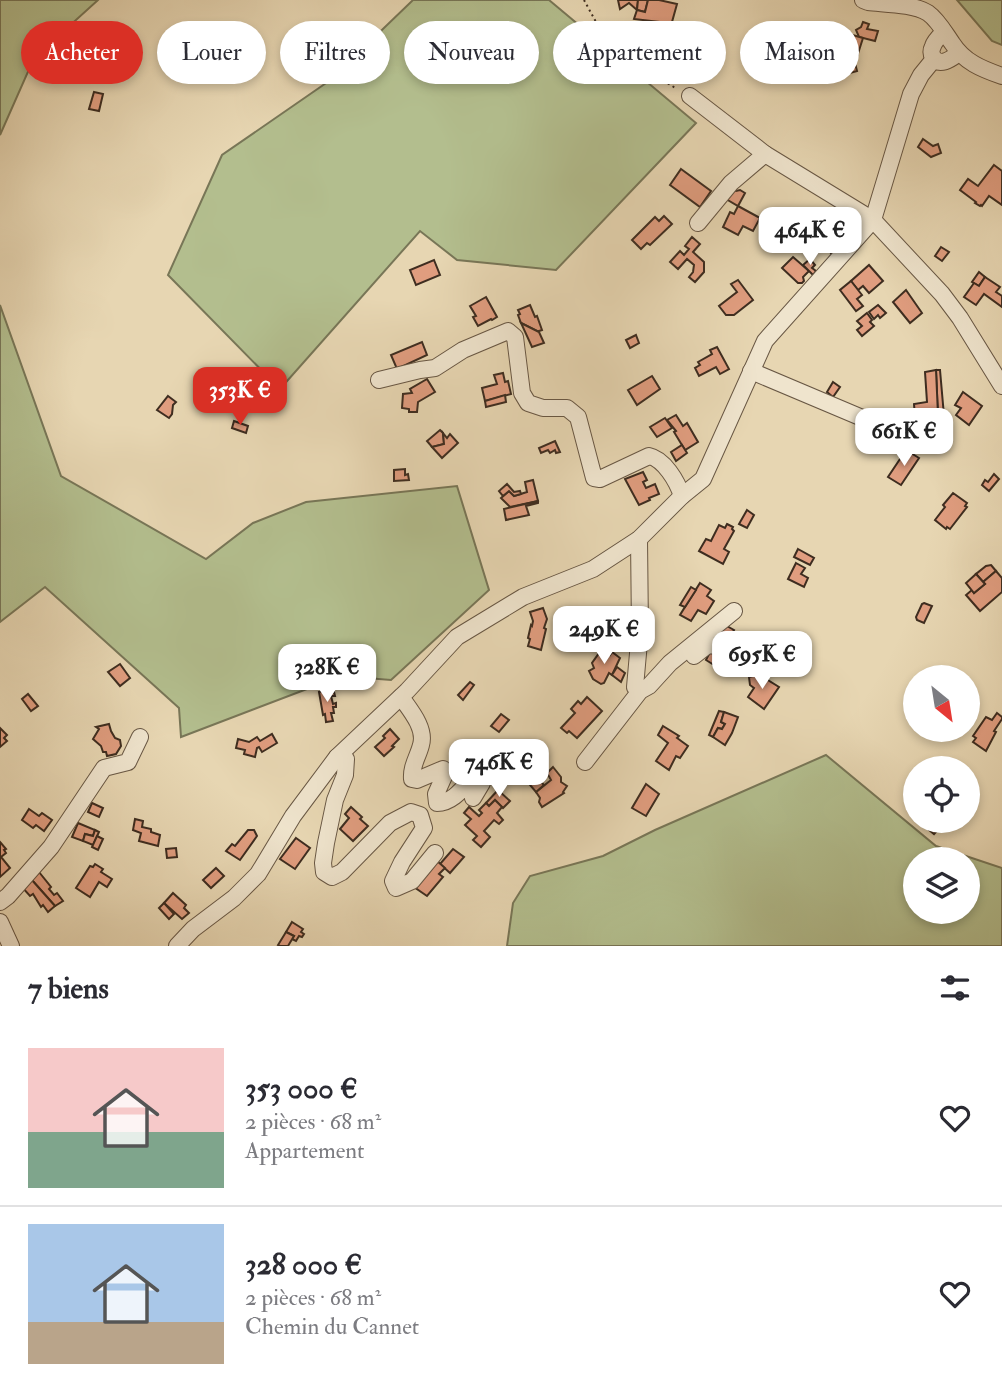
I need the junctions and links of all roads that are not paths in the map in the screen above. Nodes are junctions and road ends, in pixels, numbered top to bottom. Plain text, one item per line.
1 (863, 0) edge
2 (944, 32) junction
3 (959, 52) junction
4 (934, 58) junction
5 (1002, 76) edge
6 (690, 96) road end
7 (765, 154) junction
8 (873, 220) junction
9 (698, 223) dead end
10 (751, 371) junction
11 (379, 380) dead end
12 (1002, 386) edge
13 (905, 436) dead end
14 (682, 496) junction
15 (639, 539) junction
16 (734, 611) dead end
17 (748, 665) dead end
18 (667, 666) junction
19 (640, 691) junction
20 (401, 697) junction
21 (140, 737) dead end
22 (337, 757) junction
23 (585, 762) dead end
24 (472, 798) dead end
25 (435, 853) dead end
26 (0, 902) edge
27 (0, 922) edge
28 (10, 946) edge
29 (177, 946) edge

1 - 2 street
2 - 3 street
2 - 4 street
3 - 4 street
3 - 5 street
4 - 8 street
6 - 7 street
7 - 8 street
7 - 9 street
8 - 10 street
8 - 12 street
10 - 13 street
10 - 14 street
11 - 14 street
14 - 15 street
15 - 19 street
15 - 20 street
16 - 18 street
17 - 18 street
18 - 19 street
19 - 23 street
20 - 22 street
20 - 24 street
21 - 26 street
22 - 25 street
22 - 29 street
27 - 28 street

